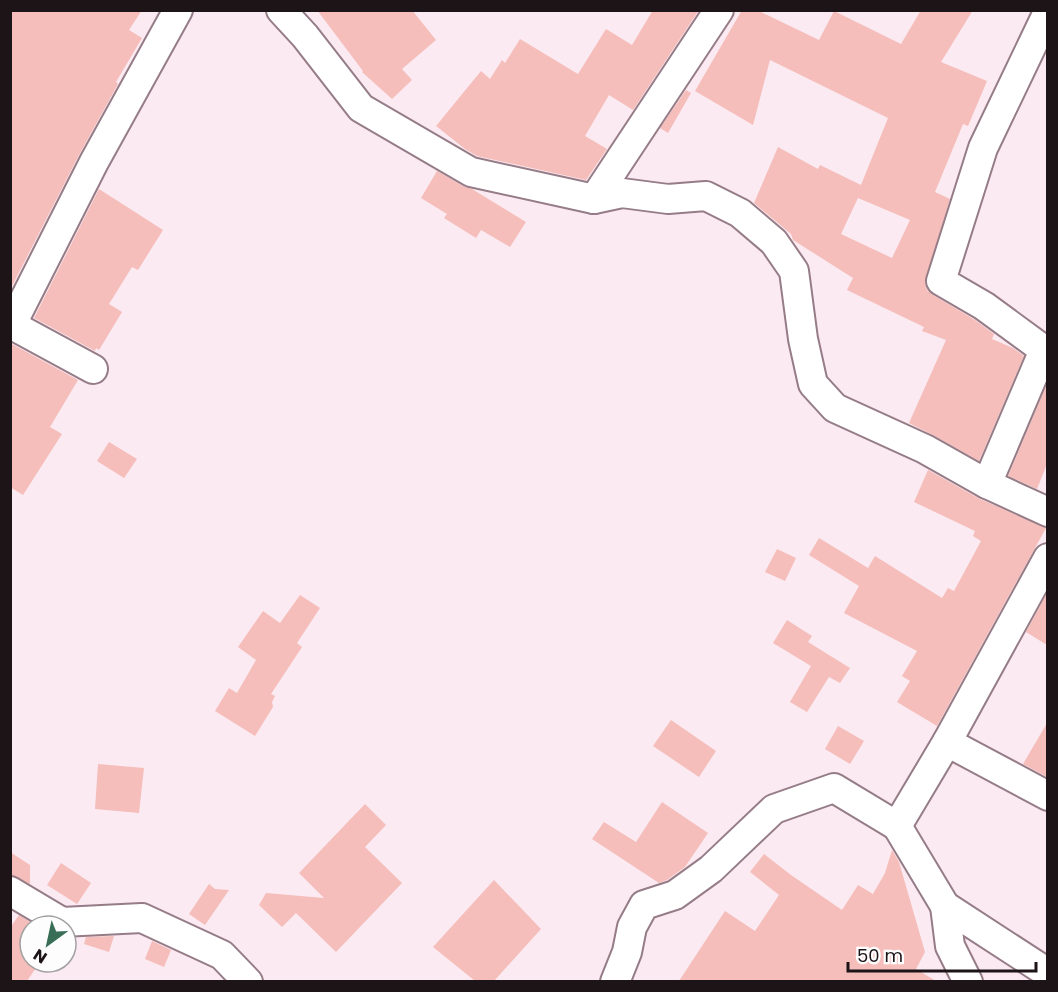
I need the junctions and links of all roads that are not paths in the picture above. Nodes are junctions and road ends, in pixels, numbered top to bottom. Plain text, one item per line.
1 (178, 10) edge
2 (281, 10) edge
3 (719, 10) edge
4 (1047, 12) edge
5 (594, 199) junction
6 (11, 324) edge
7 (93, 369) dead end
8 (987, 484) junction
9 (1047, 512) edge
10 (1047, 558) edge
11 (948, 742) junction
12 (1047, 796) edge
13 (897, 826) junction
14 (10, 891) edge
15 (945, 906) junction
16 (1047, 973) edge
17 (248, 981) edge
18 (615, 981) edge
19 (968, 981) edge

1 - 6 street
2 - 5 street
3 - 5 street
4 - 8 street
5 - 8 street
6 - 7 street
8 - 9 street
10 - 11 street
11 - 12 street
11 - 13 street
13 - 15 street
13 - 18 street
14 - 17 street
15 - 16 street
15 - 19 street

